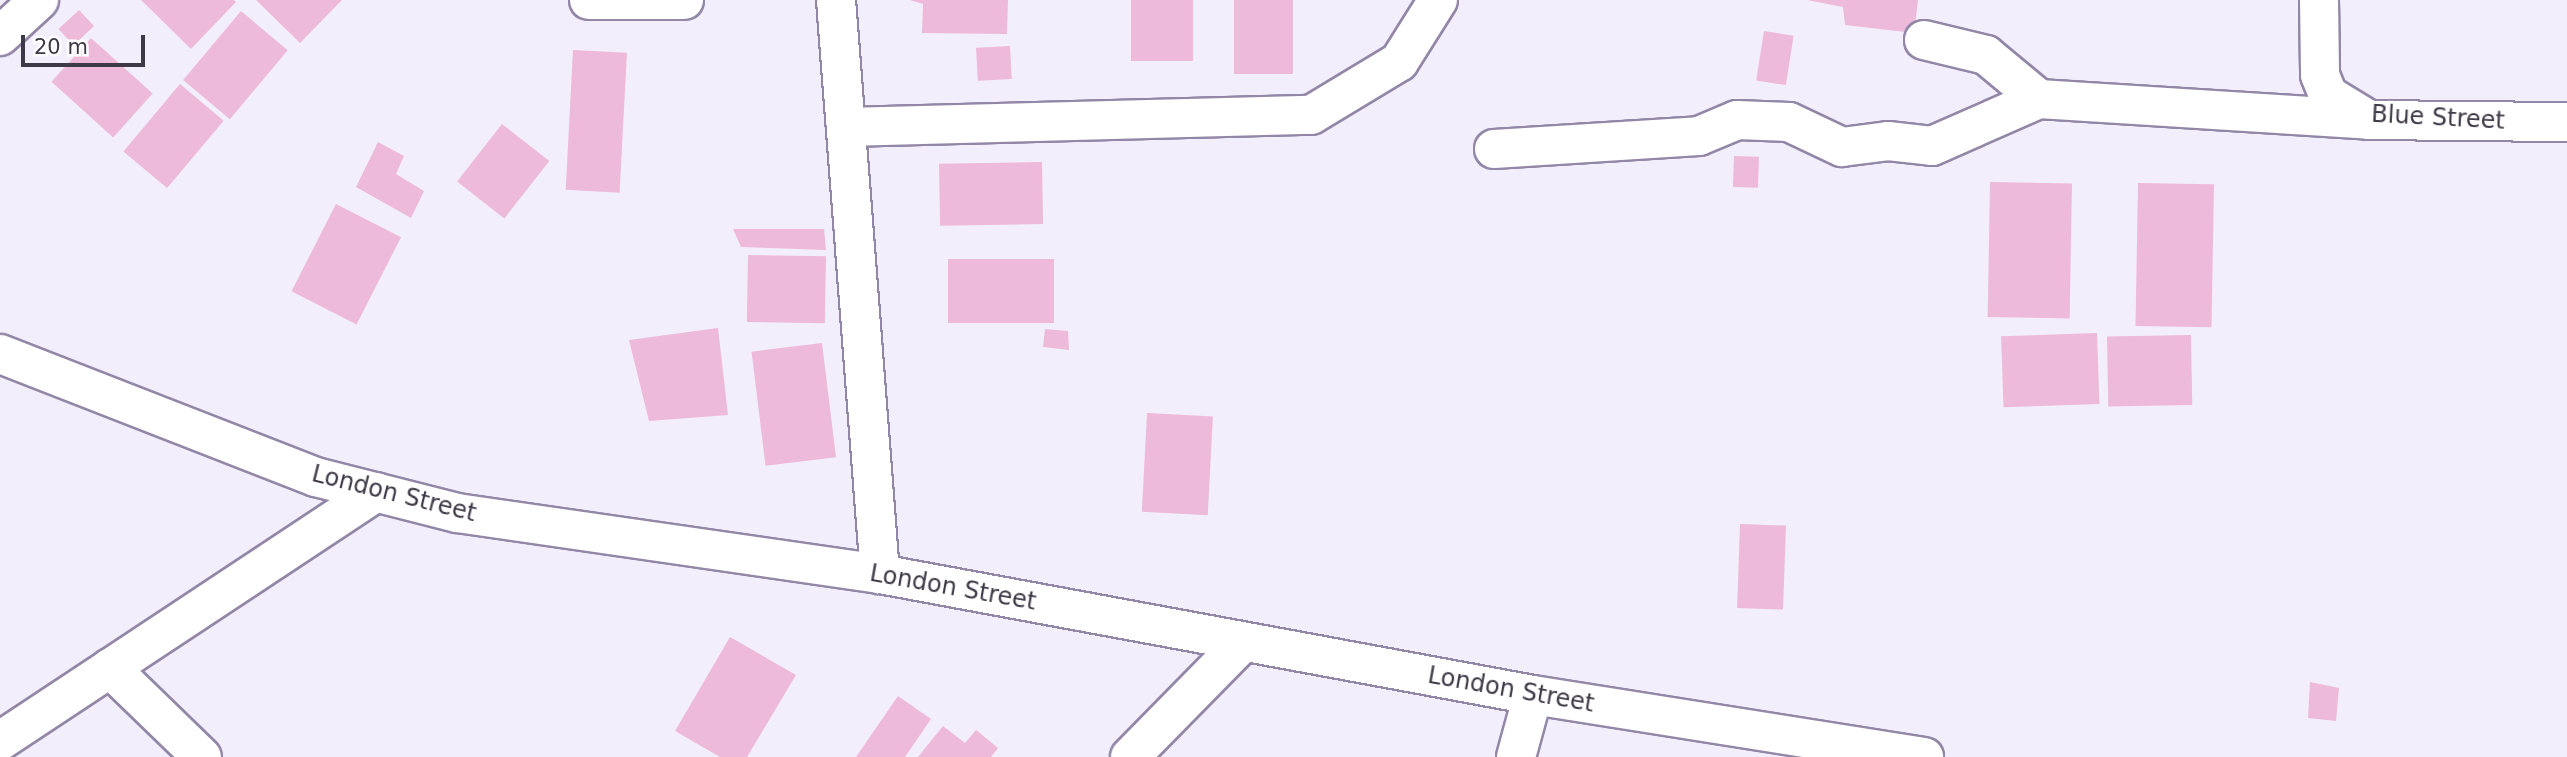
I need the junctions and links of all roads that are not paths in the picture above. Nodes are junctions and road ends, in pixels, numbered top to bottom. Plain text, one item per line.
1 (40, 0) edge
2 (589, 0) edge
3 (684, 0) edge
4 (836, 0) edge
5 (1438, 0) edge
6 (2319, 0) edge
7 (0, 36) edge
8 (1924, 40) dead end
9 (2039, 99) junction
10 (2369, 120) junction
11 (2567, 122) edge
12 (846, 127) junction
13 (1494, 149) dead end
14 (0, 354) edge
15 (376, 492) junction
16 (880, 574) junction
17 (1243, 642) junction
18 (110, 668) junction
19 (1533, 695) junction
20 (0, 741) edge
21 (202, 757) edge
22 (1130, 757) edge
23 (1516, 757) edge
24 (1924, 757) edge

1 - 7 street
2 - 3 street
4 - 12 street
5 - 12 street
6 - 10 street, Blue Street
8 - 9 street
9 - 10 street
9 - 13 street
10 - 11 street, Blue Street
12 - 16 street
14 - 15 street, London Street
15 - 16 street, London Street
15 - 18 street
16 - 17 street, London Street
17 - 19 street, London Street
17 - 22 street
18 - 20 street
18 - 21 street
19 - 23 street
19 - 24 street, London Street

